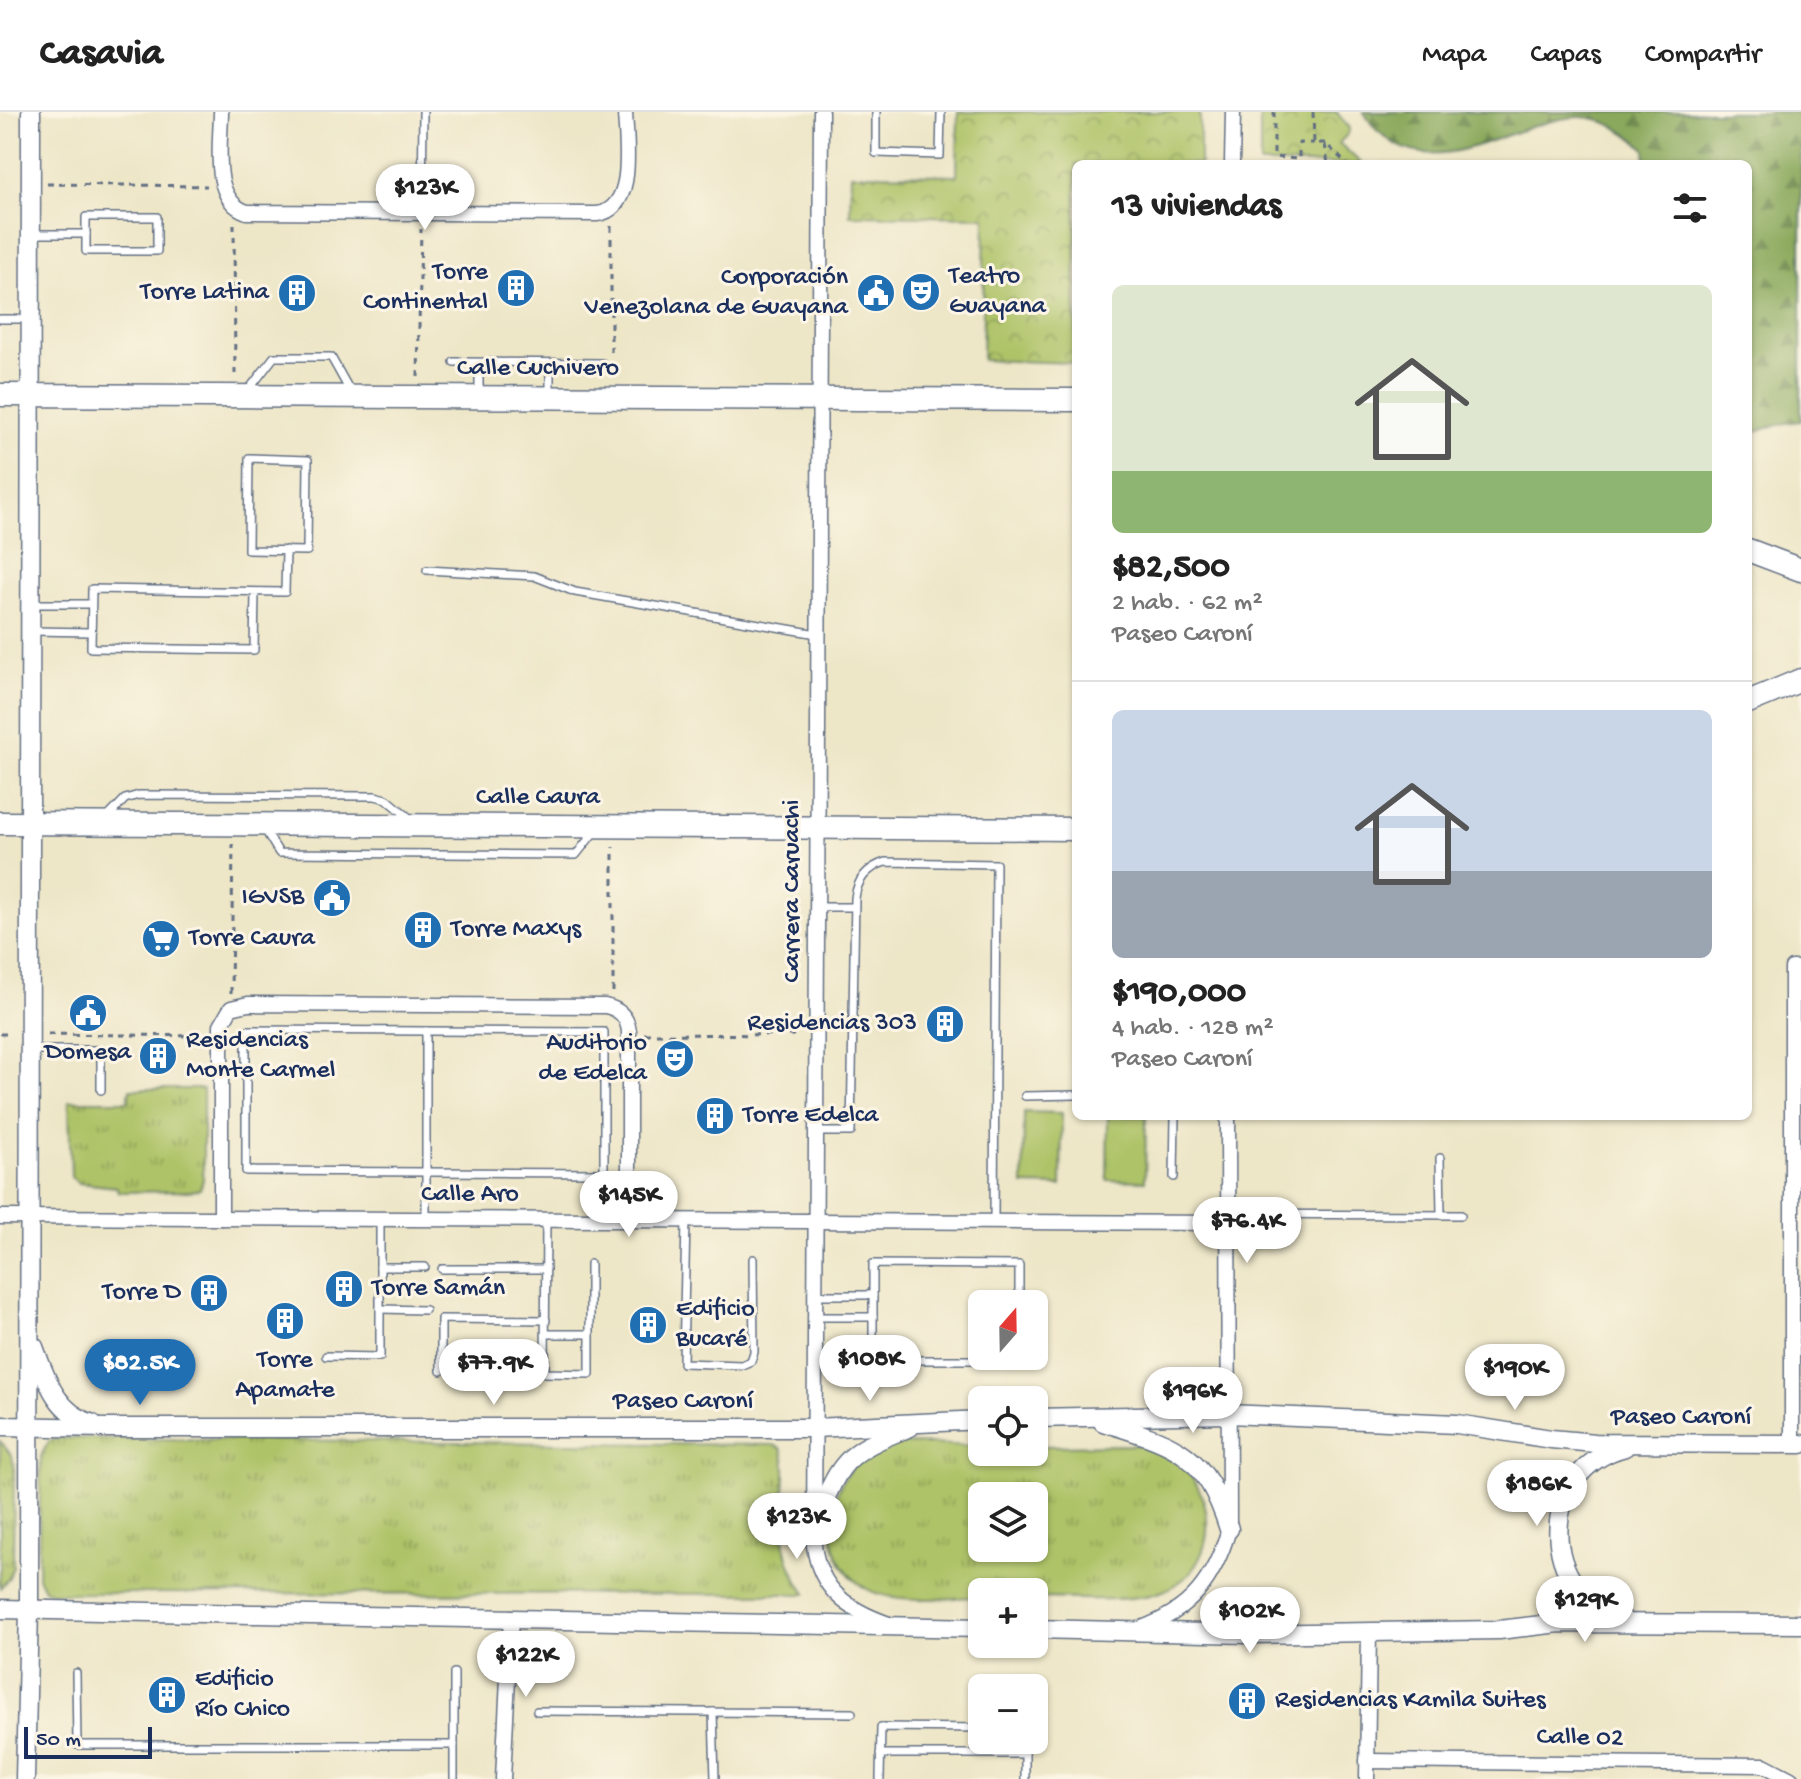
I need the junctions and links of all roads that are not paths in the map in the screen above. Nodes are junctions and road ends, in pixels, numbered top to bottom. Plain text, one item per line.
1 (31, 112) edge
2 (221, 112) edge
3 (423, 112) edge
4 (625, 112) edge
5 (821, 112) edge
6 (876, 112) edge
7 (941, 112) edge
8 (1233, 112) edge
9 (1232, 160) edge
10 (422, 213) junction
11 (31, 234) junction
12 (86, 234) junction
13 (0, 319) edge
14 (31, 319) junction
15 (454, 362) dead end
16 (479, 363) junction
17 (550, 363) junction
18 (602, 363) dead end
19 (0, 395) edge
20 (31, 395) junction
21 (239, 396) junction
22 (353, 397) junction
23 (479, 397) junction
24 (550, 398) junction
25 (819, 399) junction
26 (1072, 400) edge
27 (286, 550) junction
28 (1752, 552) edge
29 (427, 570) dead end
30 (1801, 570) edge
31 (255, 592) junction
32 (30, 604) junction
33 (91, 604) junction
34 (30, 631) junction
35 (91, 632) junction
36 (818, 634) junction
37 (1801, 680) edge
38 (1752, 700) edge
39 (0, 823) edge
40 (30, 824) junction
41 (102, 824) junction
42 (262, 825) junction
43 (417, 825) junction
44 (606, 826) junction
45 (817, 827) junction
46 (1072, 829) edge
47 (817, 907) junction
48 (854, 907) junction
49 (1801, 968) edge
50 (426, 1031) junction
51 (30, 1042) junction
52 (101, 1090) dead end
53 (1072, 1095) edge
54 (1025, 1096) dead end
55 (1175, 1120) edge
56 (1228, 1120) edge
57 (815, 1132) junction
58 (1440, 1158) dead end
59 (426, 1172) junction
60 (1174, 1177) dead end
61 (1441, 1215) junction
62 (1461, 1215) dead end
63 (0, 1217) edge
64 (30, 1217) junction
65 (221, 1218) junction
66 (1228, 1218) junction
67 (380, 1219) junction
68 (426, 1219) junction
69 (546, 1219) junction
70 (629, 1220) junction
71 (686, 1220) junction
72 (815, 1221) junction
73 (994, 1222) junction
74 (753, 1259) dead end
75 (590, 1264) dead end
76 (380, 1267) junction
77 (425, 1267) dead end
78 (442, 1269) dead end
79 (546, 1269) junction
80 (1019, 1290) edge
81 (815, 1295) junction
82 (873, 1295) junction
83 (380, 1309) junction
84 (425, 1310) dead end
85 (815, 1317) junction
86 (873, 1317) junction
87 (546, 1320) junction
88 (546, 1334) junction
89 (590, 1334) junction
90 (30, 1336) junction
91 (326, 1356) dead end
92 (968, 1360) edge
93 (441, 1371) dead end
94 (1228, 1414) junction
95 (1087, 1417) junction
96 (1048, 1418) edge
97 (968, 1420) edge
98 (928, 1421) junction
99 (0, 1426) edge
100 (29, 1426) junction
101 (107, 1428) junction
102 (814, 1428) junction
103 (1643, 1443) junction
104 (1796, 1444) edge
105 (814, 1528) junction
106 (1229, 1529) junction
107 (0, 1609) edge
108 (29, 1609) junction
109 (511, 1617) junction
110 (1635, 1623) junction
111 (1801, 1624) edge
112 (897, 1626) junction
113 (968, 1628) edge
114 (1048, 1629) edge
115 (1131, 1631) junction
116 (1369, 1631) junction
117 (76, 1673) dead end
118 (454, 1673) dead end
119 (537, 1711) dead end
120 (713, 1712) junction
121 (852, 1713) dead end
122 (968, 1728) edge
123 (454, 1745) junction
124 (880, 1754) junction
125 (968, 1754) edge
126 (1025, 1754) edge
127 (1367, 1761) junction
128 (1790, 1778) edge
129 (25, 1779) edge
130 (454, 1779) edge
131 (503, 1779) edge
132 (715, 1779) edge
133 (880, 1779) edge
134 (1025, 1779) edge
135 (1367, 1779) edge

1 - 11 street
2 - 10 street
3 - 10 lane
4 - 10 street
5 - 25 street, Carrera Caruachi
6 - 7 lane
8 - 9 street
11 - 12 lane
11 - 14 street
12 - 12 lane
13 - 14 lane
14 - 20 street
15 - 16 lane
16 - 17 lane
16 - 23 lane
17 - 18 lane
17 - 24 lane
19 - 20 main road, Calle Cuchivero
20 - 21 main road, Calle Cuchivero
20 - 32 street
21 - 22 main road, Calle Cuchivero
21 - 22 lane
22 - 23 main road, Calle Cuchivero
23 - 24 main road, Calle Cuchivero
24 - 25 main road, Calle Cuchivero
25 - 26 main road, Calle Cuchivero
25 - 36 street, Carrera Caruachi
27 - 27 lane
27 - 31 lane
28 - 30 main road
29 - 36 lane
31 - 33 lane
31 - 35 lane
32 - 33 lane
32 - 34 street
33 - 35 lane
34 - 35 lane
34 - 40 street
36 - 45 street, Carrera Caruachi
37 - 38 main road
39 - 40 main road, Calle Caura
40 - 41 main road, Calle Caura
40 - 51 street
41 - 42 main road, Calle Caura
41 - 43 lane
42 - 43 main road, Calle Caura
42 - 44 lane
43 - 44 main road, Calle Caura
44 - 45 main road, Calle Caura
45 - 46 main road, Calle Caura
45 - 47 street, Carrera Caruachi
47 - 48 lane
47 - 57 street, Carrera Caruachi
48 - 57 lane
48 - 73 lane
49 - 104 street
50 - 59 lane
50 - 59 lane
50 - 59 lane
51 - 52 lane
51 - 64 street
53 - 54 lane
55 - 60 lane
56 - 66 street
57 - 72 street, Carrera Caruachi
58 - 61 lane
59 - 68 lane
61 - 62 lane
61 - 66 lane
63 - 64 street, Calle Aro
64 - 65 street, Calle Aro
64 - 90 street
65 - 67 street, Calle Aro
65 - 70 street
66 - 73 street, Calle Aro
66 - 94 street
67 - 68 street, Calle Aro
67 - 76 lane
68 - 69 street, Calle Aro
69 - 70 street, Calle Aro
69 - 79 lane
70 - 71 street, Calle Aro
71 - 72 street, Calle Aro
71 - 74 lane
72 - 73 street, Calle Aro
72 - 81 street, Carrera Caruachi
75 - 89 lane
76 - 77 lane
76 - 83 lane
78 - 79 lane
79 - 87 lane
80 - 82 lane
81 - 82 lane
81 - 85 street, Carrera Caruachi
82 - 86 lane
83 - 84 lane
83 - 91 lane
85 - 86 lane
85 - 102 street, Carrera Caruachi
86 - 92 lane
87 - 88 lane
87 - 93 lane
88 - 89 lane
88 - 89 lane
90 - 100 street
90 - 101 street
94 - 95 street, Paseo Caroní
94 - 103 street, Paseo Caroní
94 - 106 street
95 - 96 street, Paseo Caroní
95 - 106 street
97 - 98 street, Paseo Caroní
98 - 102 street, Paseo Caroní
98 - 105 street
99 - 100 street, Paseo Caroní
100 - 101 street, Paseo Caroní
100 - 108 street
101 - 102 street, Paseo Caroní
102 - 105 street, Carrera Caruachi
103 - 104 street, Paseo Caroní
103 - 110 street
105 - 112 street, Carrera Caruachi
106 - 115 street
107 - 108 street
108 - 109 street
108 - 129 street
109 - 112 street
109 - 131 street
110 - 111 street
110 - 116 street
112 - 113 street
114 - 115 street
115 - 116 street
116 - 127 street
117 - 123 lane
118 - 123 lane
119 - 120 lane
120 - 121 lane
120 - 132 lane
122 - 124 lane
123 - 130 lane
124 - 125 lane
124 - 133 lane
126 - 134 lane
127 - 128 street, Calle 02
127 - 135 street

